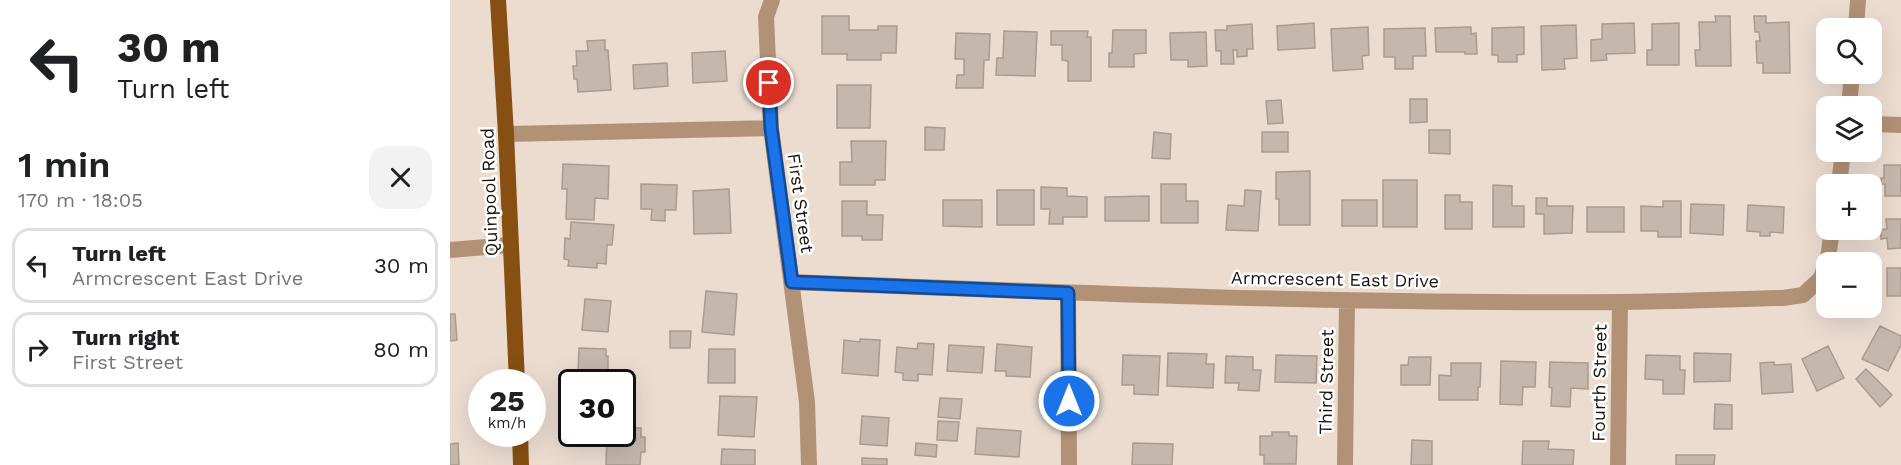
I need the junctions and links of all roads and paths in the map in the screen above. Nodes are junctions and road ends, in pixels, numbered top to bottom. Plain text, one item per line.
1 (498, 0) edge
2 (772, 0) edge
3 (1858, 0) edge
4 (1857, 18) edge
5 (1882, 124) edge
6 (1901, 125) edge
7 (771, 128) junction
8 (506, 134) junction
9 (1831, 240) edge
10 (510, 245) junction
11 (450, 250) edge
12 (792, 282) junction
13 (1068, 293) junction
14 (1347, 300) junction
15 (1620, 302) junction
16 (516, 369) edge
17 (521, 447) edge
18 (522, 465) edge
19 (809, 465) edge
20 (1069, 465) edge
21 (1345, 465) edge
22 (1618, 465) edge

1 - 8 main road, Quinpool Road
2 - 7 street, First Street
3 - 4 street
5 - 6 street
7 - 8 street
7 - 12 street, First Street
8 - 10 main road, Quinpool Road
9 - 15 street, Armcrescent East Drive
10 - 11 street
10 - 16 main road, Quinpool Road
12 - 13 street, Armcrescent East Drive
12 - 19 street, First Street
13 - 14 street, Armcrescent East Drive
13 - 20 street
14 - 15 street, Armcrescent East Drive
14 - 21 street, Third Street
15 - 22 street, Fourth Street
17 - 18 main road

